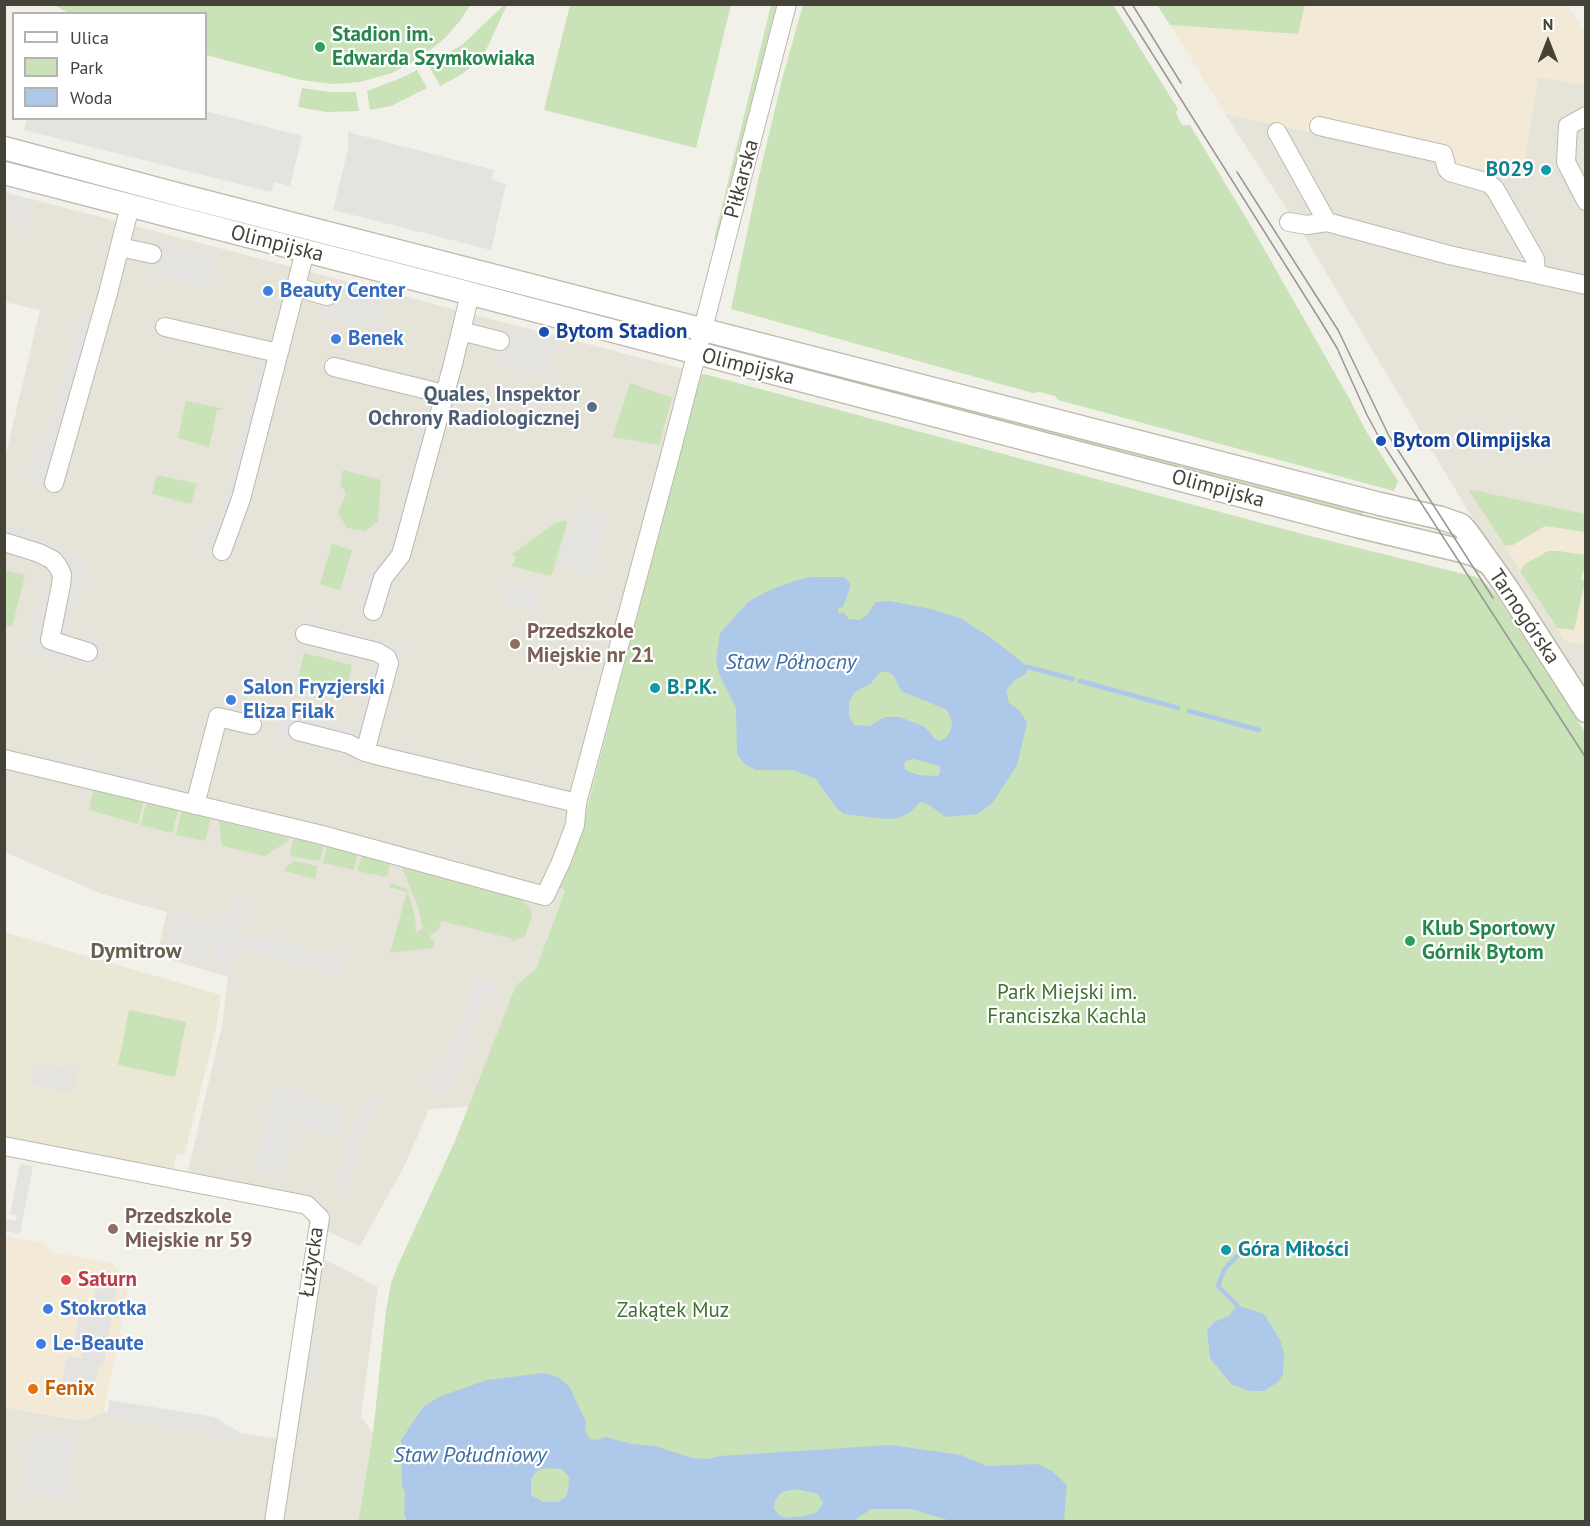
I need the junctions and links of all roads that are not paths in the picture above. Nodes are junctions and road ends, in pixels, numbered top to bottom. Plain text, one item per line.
1 (787, 4) edge
2 (1586, 116) edge
3 (1318, 126) dead end
4 (1277, 132) dead end
5 (4, 148) edge
6 (4, 173) edge
7 (180, 195) junction
8 (1586, 201) edge
9 (130, 206) junction
10 (174, 218) junction
11 (1289, 222) dead end
12 (1327, 222) junction
13 (120, 247) junction
14 (305, 251) junction
15 (152, 254) dead end
16 (1536, 274) junction
17 (504, 278) junction
18 (1586, 285) edge
19 (296, 287) junction
20 (470, 294) junction
21 (327, 296) dead end
22 (498, 301) junction
23 (165, 327) dead end
24 (703, 328) junction
25 (461, 331) junction
26 (501, 341) dead end
27 (278, 352) junction
28 (696, 354) junction
29 (334, 367) dead end
30 (444, 394) junction
31 (54, 483) dead end
32 (1461, 525) joint
33 (4, 542) edge
34 (222, 550) dead end
35 (1489, 564) junction
36 (373, 610) dead end
37 (305, 634) dead end
38 (88, 652) dead end
39 (1586, 711) edge
40 (252, 725) dead end
41 (298, 731) dead end
42 (365, 752) junction
43 (4, 759) edge
44 (577, 803) junction
45 (195, 806) junction
46 (4, 1146) edge
47 (274, 1521) edge

1 - 24 street, Piłkarska
2 - 8 street
3 - 16 street
4 - 12 street
5 - 7 street, Olimpijska
6 - 9 street, Olimpijska
7 - 10 street
7 - 17 street, Olimpijska
9 - 10 street, Olimpijska
9 - 13 street
10 - 14 street, Olimpijska
11 - 12 street
12 - 16 street
13 - 15 street
13 - 31 street
14 - 19 street
14 - 20 street, Olimpijska
16 - 18 street
17 - 22 street
17 - 24 street, Olimpijska
19 - 21 street
19 - 27 street
20 - 22 street, Olimpijska
20 - 25 street
22 - 28 street, Olimpijska
23 - 27 street
24 - 28 street, Piłkarska
24 - 32 street, Olimpijska
25 - 26 street
25 - 30 street
27 - 34 street
28 - 35 street, Olimpijska
28 - 44 street, Piłkarska
29 - 30 street
30 - 36 street
32 - 35 street, Tarnogórska
33 - 38 street
35 - 39 street, Tarnogórska
37 - 42 street
40 - 45 street
41 - 42 street
42 - 44 street
43 - 45 street
44 - 45 street, Piłkarska
46 - 47 street, Łużycka

